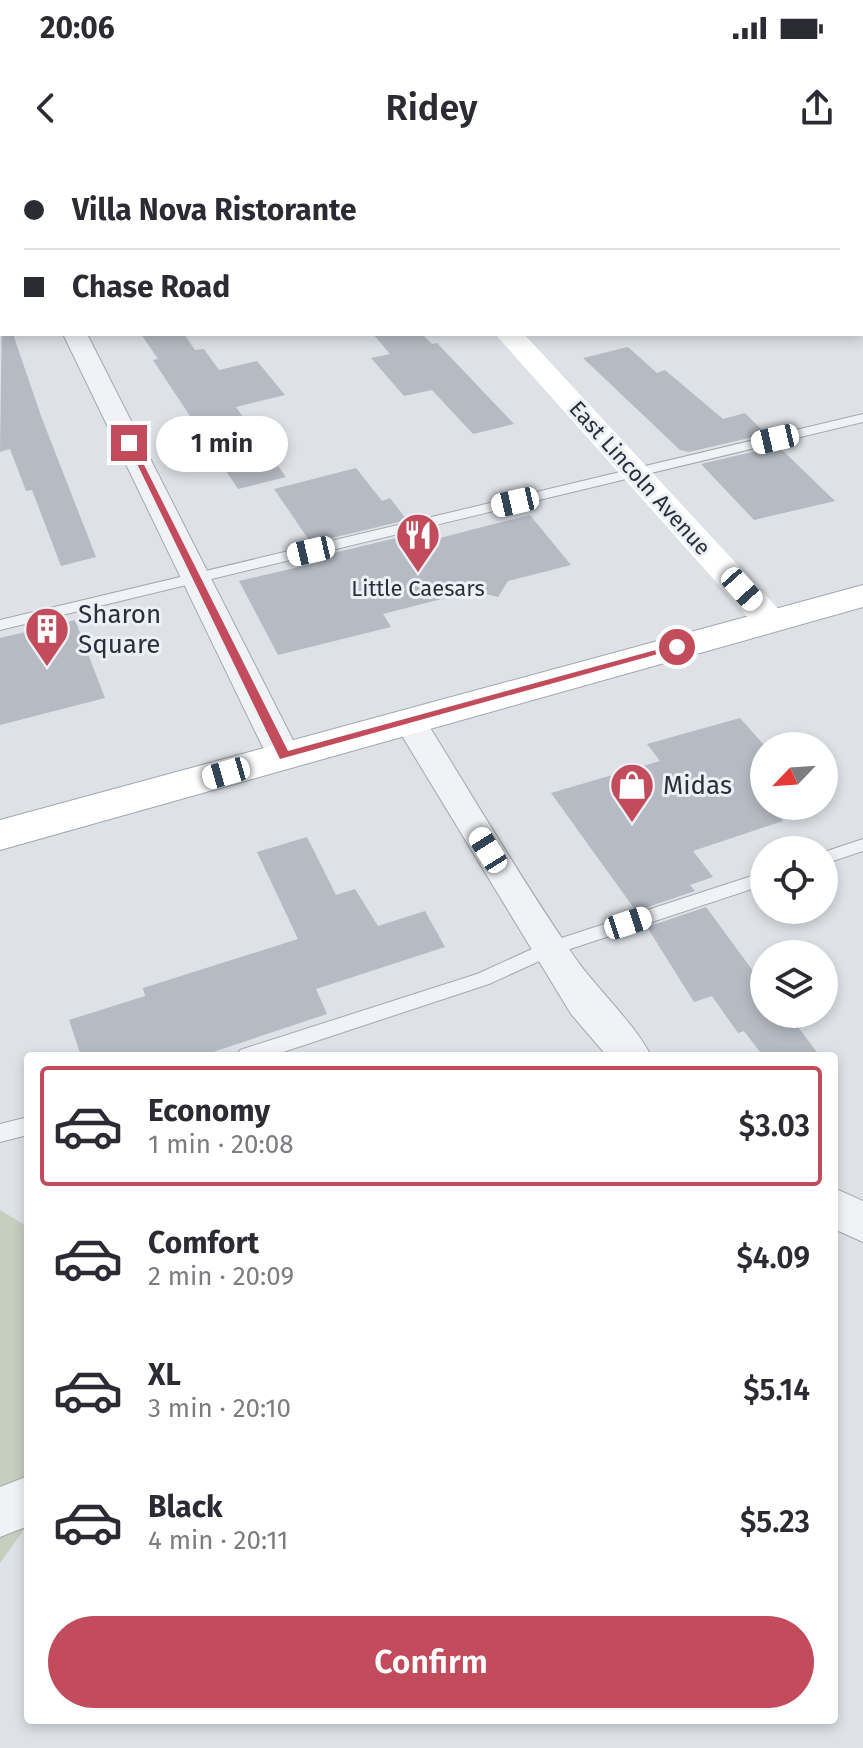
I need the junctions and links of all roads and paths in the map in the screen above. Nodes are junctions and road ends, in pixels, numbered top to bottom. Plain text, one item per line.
1 (76, 336) edge
2 (511, 336) edge
3 (863, 418) edge
4 (635, 473) junction
5 (196, 578) junction
6 (863, 596) edge
7 (770, 621) junction
8 (0, 625) edge
9 (409, 721) junction
10 (284, 756) junction
11 (0, 835) edge
12 (863, 845) edge
13 (838, 853) edge
14 (750, 883) edge
15 (549, 949) junction
16 (259, 1052) edge
17 (628, 1052) edge
18 (24, 1127) edge
19 (0, 1133) edge
20 (838, 1210) edge
21 (863, 1222) edge
22 (24, 1503) edge
23 (0, 1512) edge

1 - 5 street
2 - 4 main road, East Lincoln Avenue
3 - 4 lane
4 - 5 lane
4 - 7 main road, East Lincoln Avenue
5 - 8 lane
5 - 10 street
6 - 7 main road
7 - 9 main road
9 - 10 main road
9 - 15 street
10 - 11 main road
12 - 13 lane
14 - 15 lane
15 - 16 lane
15 - 17 street
18 - 19 lane
20 - 21 street
22 - 23 street

